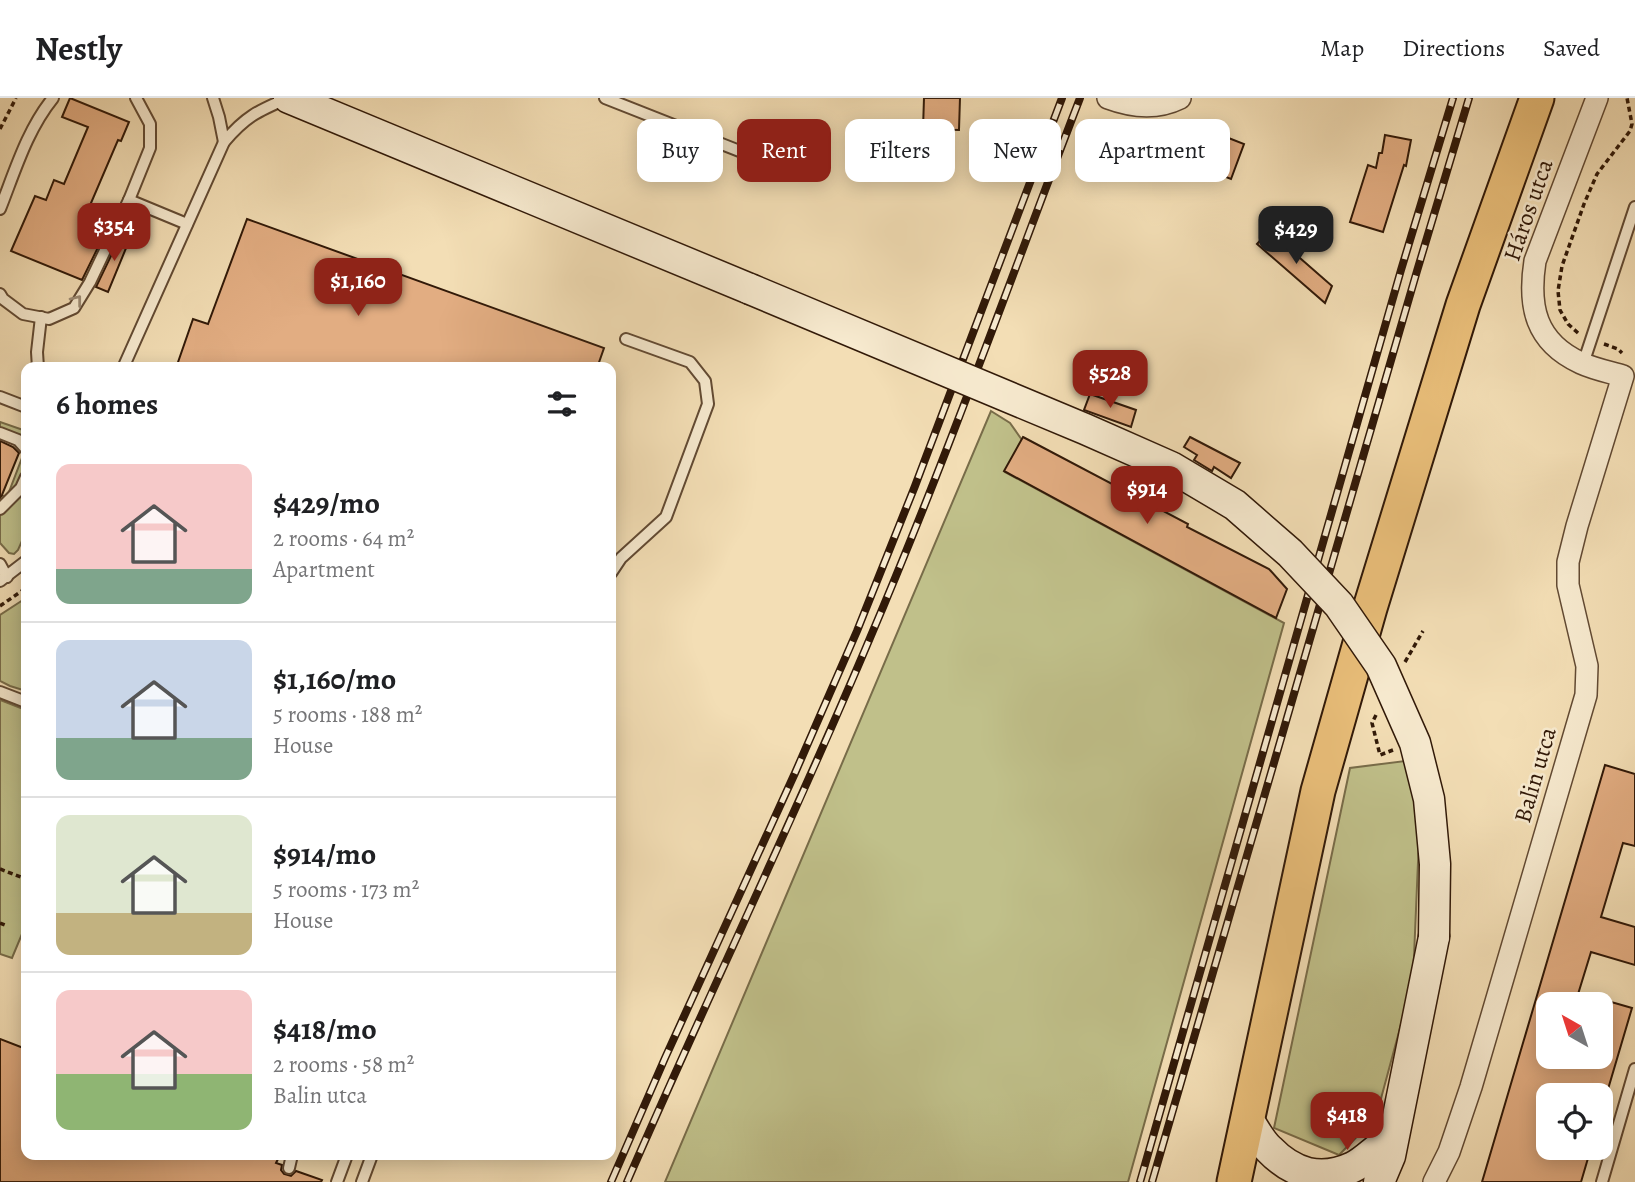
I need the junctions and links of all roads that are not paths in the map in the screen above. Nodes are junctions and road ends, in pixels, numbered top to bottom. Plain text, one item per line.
1 (53, 98) edge
2 (136, 98) edge
3 (213, 98) edge
4 (288, 98) edge
5 (605, 98) edge
6 (1108, 98) edge
7 (1180, 98) edge
8 (1537, 98) edge
9 (1597, 98) edge
10 (224, 142) junction
11 (737, 150) edge
12 (129, 200) junction
13 (1635, 207) edge
14 (0, 209) edge
15 (187, 224) junction
16 (0, 294) edge
17 (41, 317) junction
18 (625, 339) dead end
19 (38, 362) edge
20 (127, 362) edge
21 (1583, 364) junction
22 (1629, 378) edge
23 (0, 397) edge
24 (21, 405) edge
25 (0, 433) edge
26 (21, 443) edge
27 (21, 488) edge
28 (0, 509) edge
29 (0, 564) edge
30 (21, 565) edge
31 (616, 566) edge
32 (3, 579) edge
33 (0, 692) edge
34 (21, 700) edge
35 (1635, 1069) edge
36 (1403, 1090) junction
37 (1629, 1110) edge
38 (1247, 1118) junction
39 (1379, 1148) junction
40 (291, 1160) edge
41 (345, 1160) edge
42 (370, 1160) edge
43 (289, 1168) dead end
44 (337, 1182) edge
45 (362, 1182) edge
46 (1234, 1182) edge
47 (1359, 1182) edge
48 (1379, 1182) edge
49 (1434, 1182) edge
50 (1602, 1182) edge

1 - 14 lane
2 - 12 lane
3 - 10 lane
4 - 10 lane
4 - 36 street, bridge
5 - 11 lane
6 - 7 street
8 - 38 main road
9 - 21 street, Háros utca
10 - 15 lane
12 - 15 lane
17 -> 12 lane
13 - 21 lane
15 - 20 lane
16 - 17 lane
17 - 19 lane
18 - 31 lane
21 - 22 street, Háros utca
22 - 49 street, Balin utca
23 - 24 lane
25 - 26 lane
27 - 28 lane
29 - 32 lane
30 - 32 lane
33 - 34 lane
35 - 37 lane
36 - 39 street
36 - 48 street
37 - 50 lane
38 - 39 street
38 - 46 main road
39 - 47 street
40 - 43 lane
41 - 44 lane
42 - 45 lane

